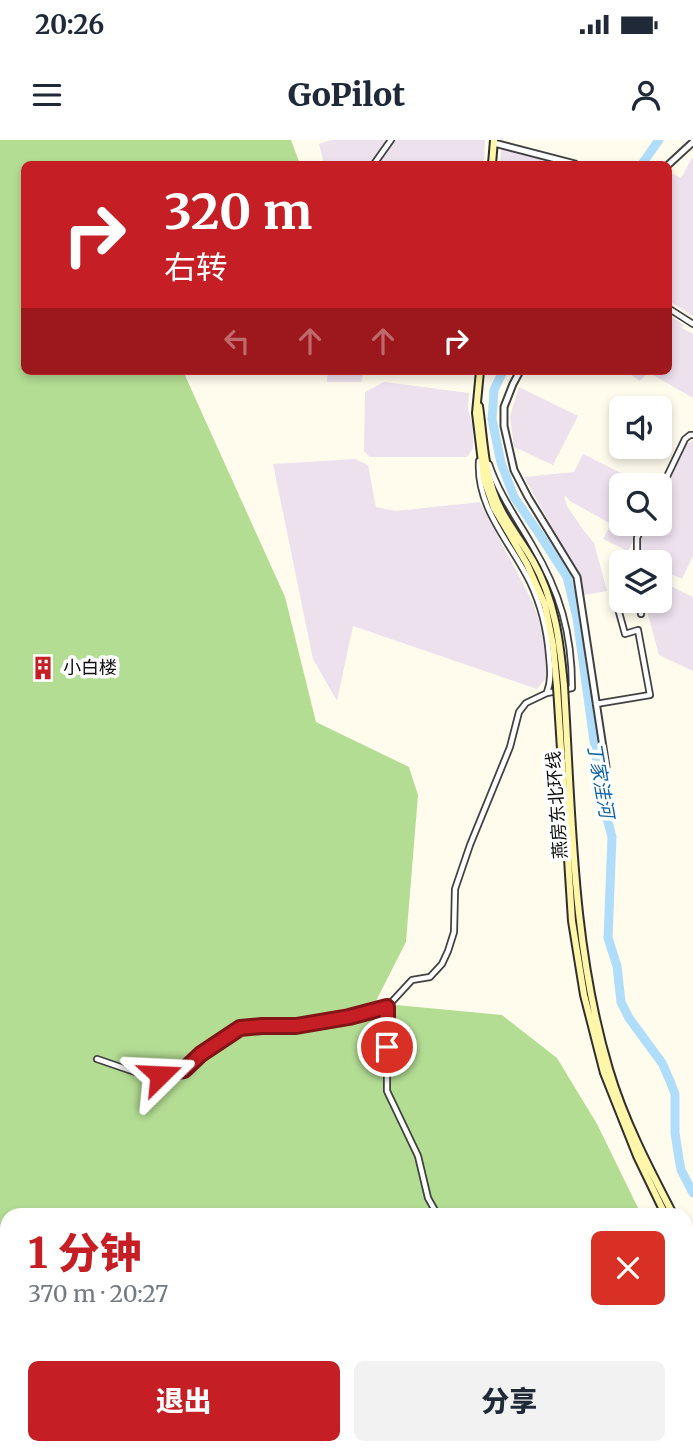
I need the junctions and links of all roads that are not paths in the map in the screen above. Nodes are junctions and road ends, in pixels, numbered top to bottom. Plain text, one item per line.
1 (391, 140) edge
2 (494, 142) edge
3 (693, 142) edge
4 (376, 161) edge
5 (492, 161) edge
6 (564, 161) edge
7 (672, 161) edge
8 (672, 311) edge
9 (693, 324) edge
10 (480, 375) edge
11 (518, 375) edge
12 (693, 435) edge
13 (482, 451) junction
14 (669, 473) edge
15 (619, 613) edge
16 (560, 686) junction
17 (547, 692) junction
18 (596, 704) junction
19 (606, 767) dead end
20 (387, 1007) junction
21 (97, 1059) dead end
22 (434, 1208) edge
23 (662, 1208) edge
24 (670, 1208) edge

1 - 4 street
2 - 5 main road
2 - 6 street
3 - 7 street
8 - 9 street
10 - 13 main road, 燕房东北环线
11 - 18 street
12 - 14 street
13 - 16 main road, 燕房东北环线
13 - 17 street
13 - 17 street
15 - 18 street
16 - 23 main road, 燕房东北环线, bridge
16 - 24 main road, 燕房东北环线, bridge
17 - 20 street
18 - 19 street
20 - 21 street
20 - 22 street

